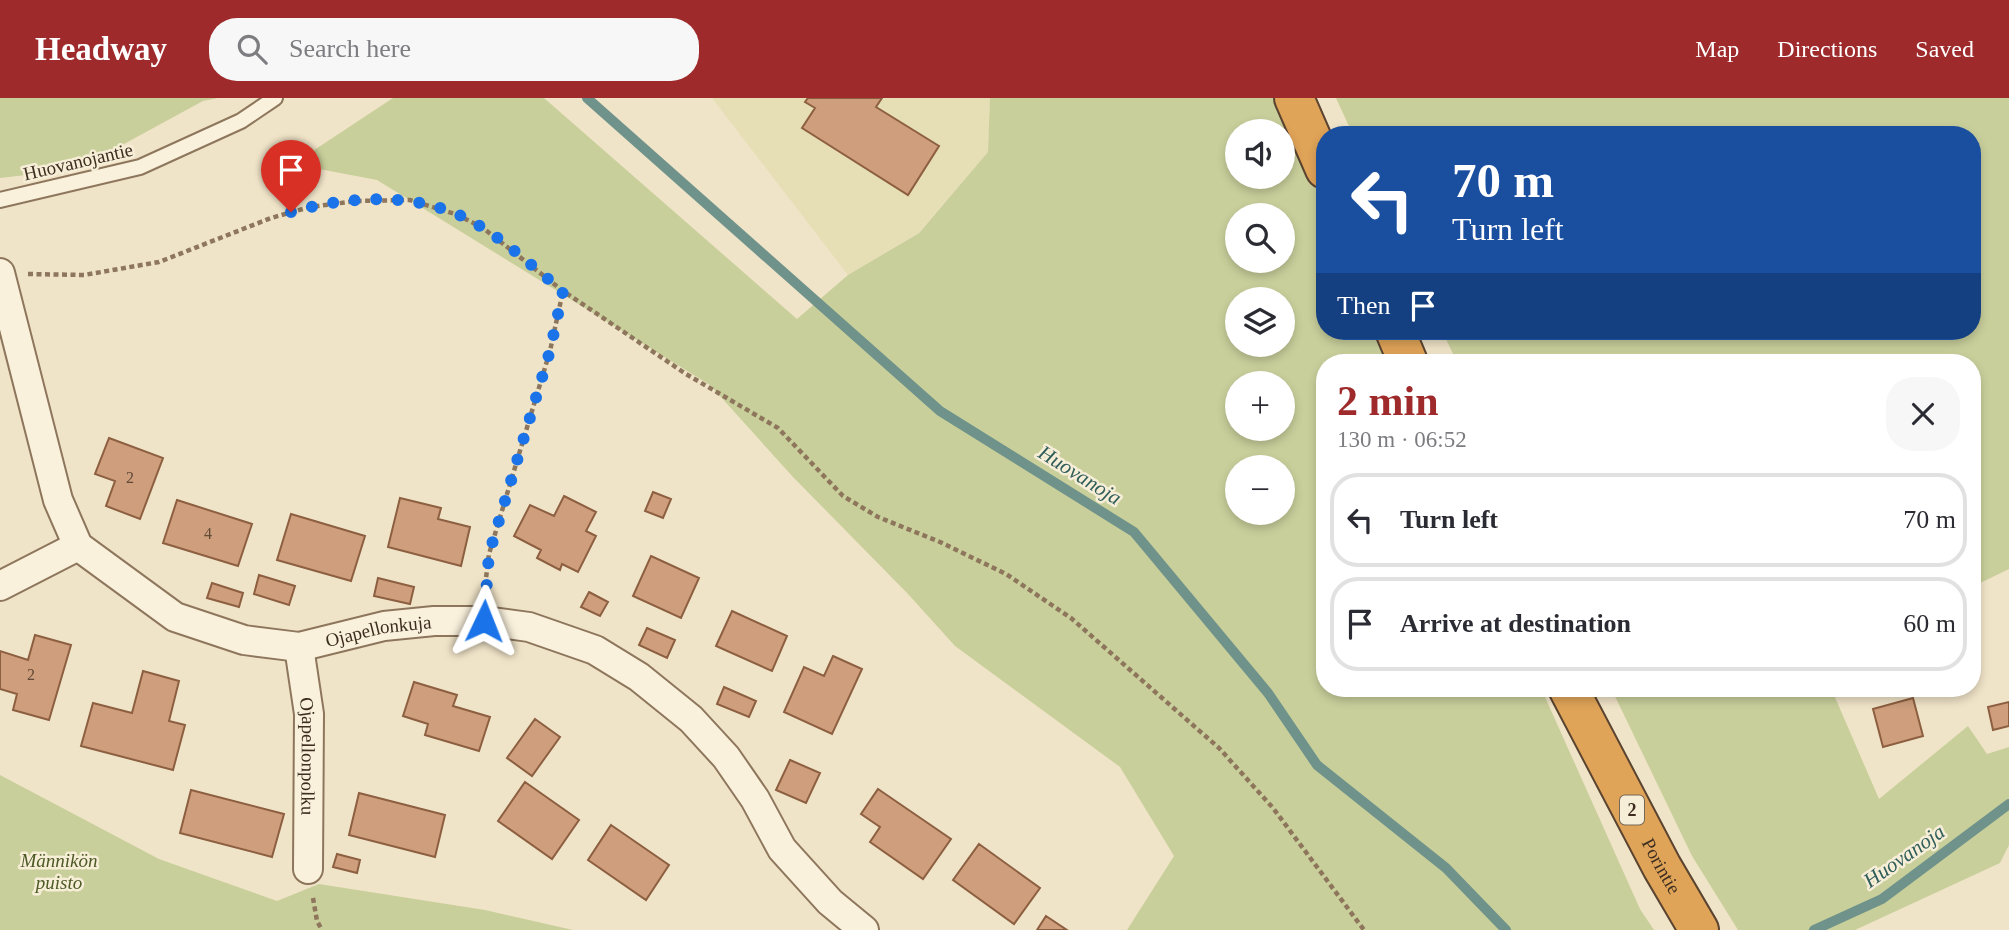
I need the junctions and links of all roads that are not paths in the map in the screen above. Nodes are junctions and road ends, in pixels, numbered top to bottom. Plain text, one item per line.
1 (275, 98) edge
2 (1294, 98) edge
3 (1316, 148) edge
4 (0, 200) edge
5 (1, 274) edge
6 (78, 546) junction
7 (0, 586) edge
8 (299, 646) junction
9 (1574, 697) edge
10 (308, 869) dead end
11 (864, 930) edge
12 (1699, 930) edge

1 - 4 lane, Huovanojantie
2 - 3 highway
5 - 6 street
6 - 7 street
6 - 8 street, Ojapellonkuja
8 - 10 street, Ojapellonpolku
8 - 11 street, Ojapellonkuja
9 - 12 highway, Porintie / 2

